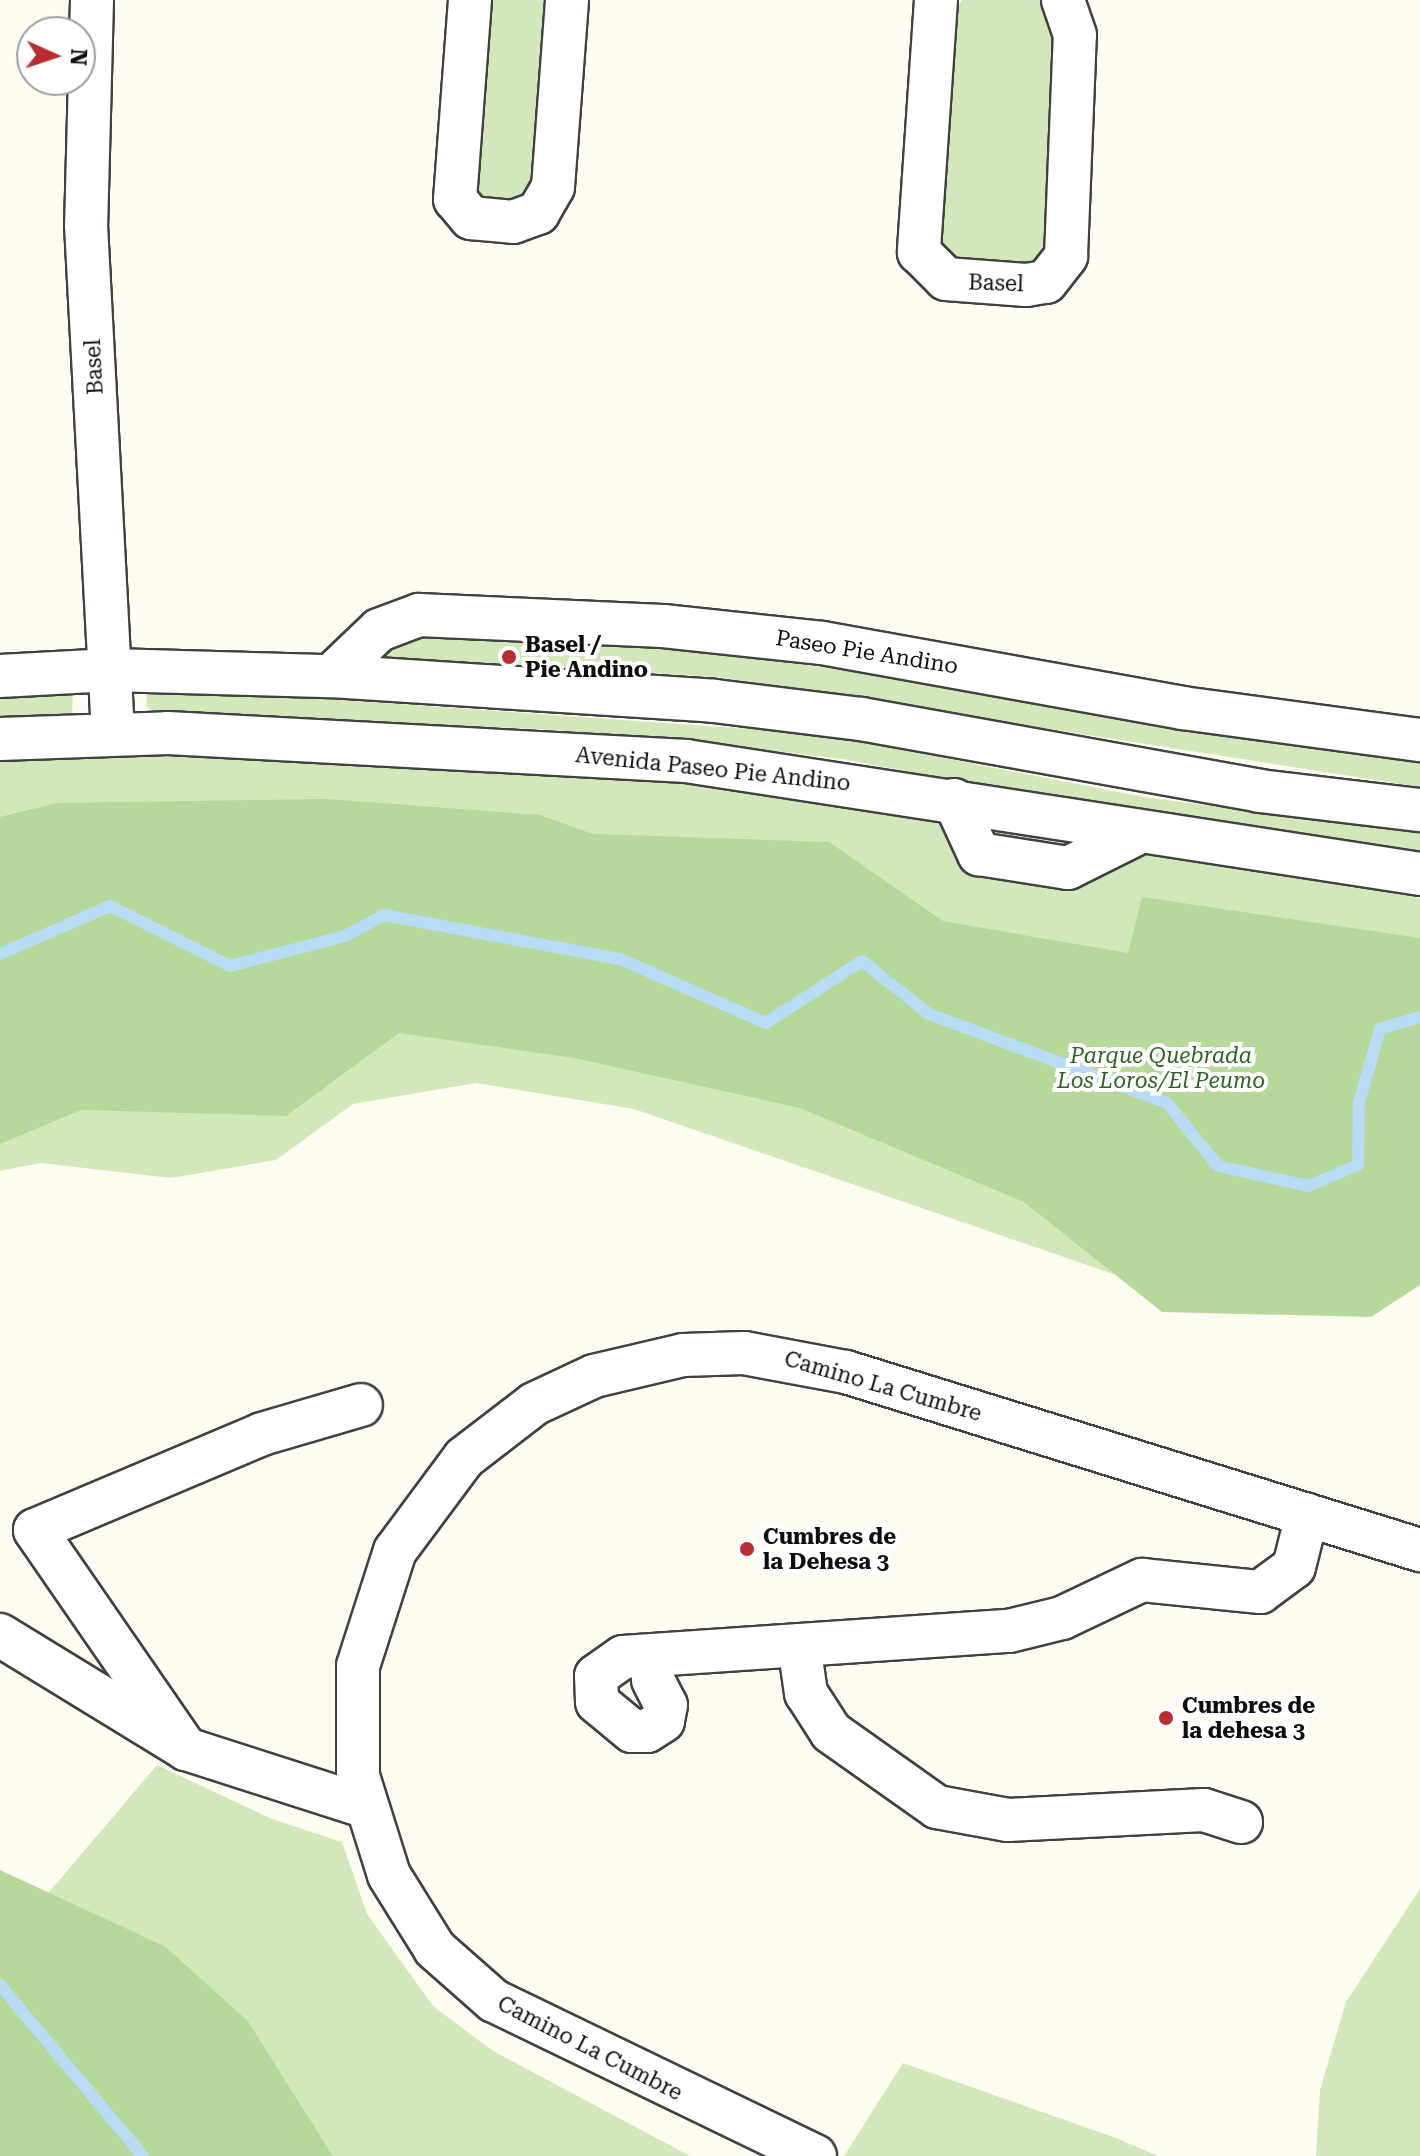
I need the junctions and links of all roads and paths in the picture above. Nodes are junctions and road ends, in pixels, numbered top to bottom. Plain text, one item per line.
1 (92, 0) edge
2 (470, 0) edge
3 (567, 0) edge
4 (936, 0) edge
5 (1063, 0) edge
6 (111, 670) junction
7 (0, 676) edge
8 (331, 676) junction
9 (113, 733) junction
10 (0, 739) edge
11 (1420, 740) edge
12 (1420, 810) edge
13 (1420, 874) edge
14 (361, 1405) dead end
15 (1307, 1515) junction
16 (1420, 1550) edge
17 (0, 1635) edge
18 (799, 1645) junction
19 (671, 1704) dead end
20 (186, 1749) junction
21 (364, 1806) junction
22 (1241, 1822) dead end
23 (815, 2156) edge

1 - 6 street, Basel
2 - 3 street
4 - 5 street, Basel
6 - 7 street
6 - 8 street
6 - 9 street, Basel
8 - 11 street, Paseo Pie Andino
8 - 12 street
9 - 10 street, Avenida Paseo Pie Andino
9 - 13 street, Avenida Paseo Pie Andino
14 - 20 street
15 - 16 street, Camino La Cumbre
15 - 18 street
15 - 21 street, Camino La Cumbre
17 - 20 street
18 - 19 street
18 - 22 street
20 - 21 street
21 - 23 street, Camino La Cumbre

